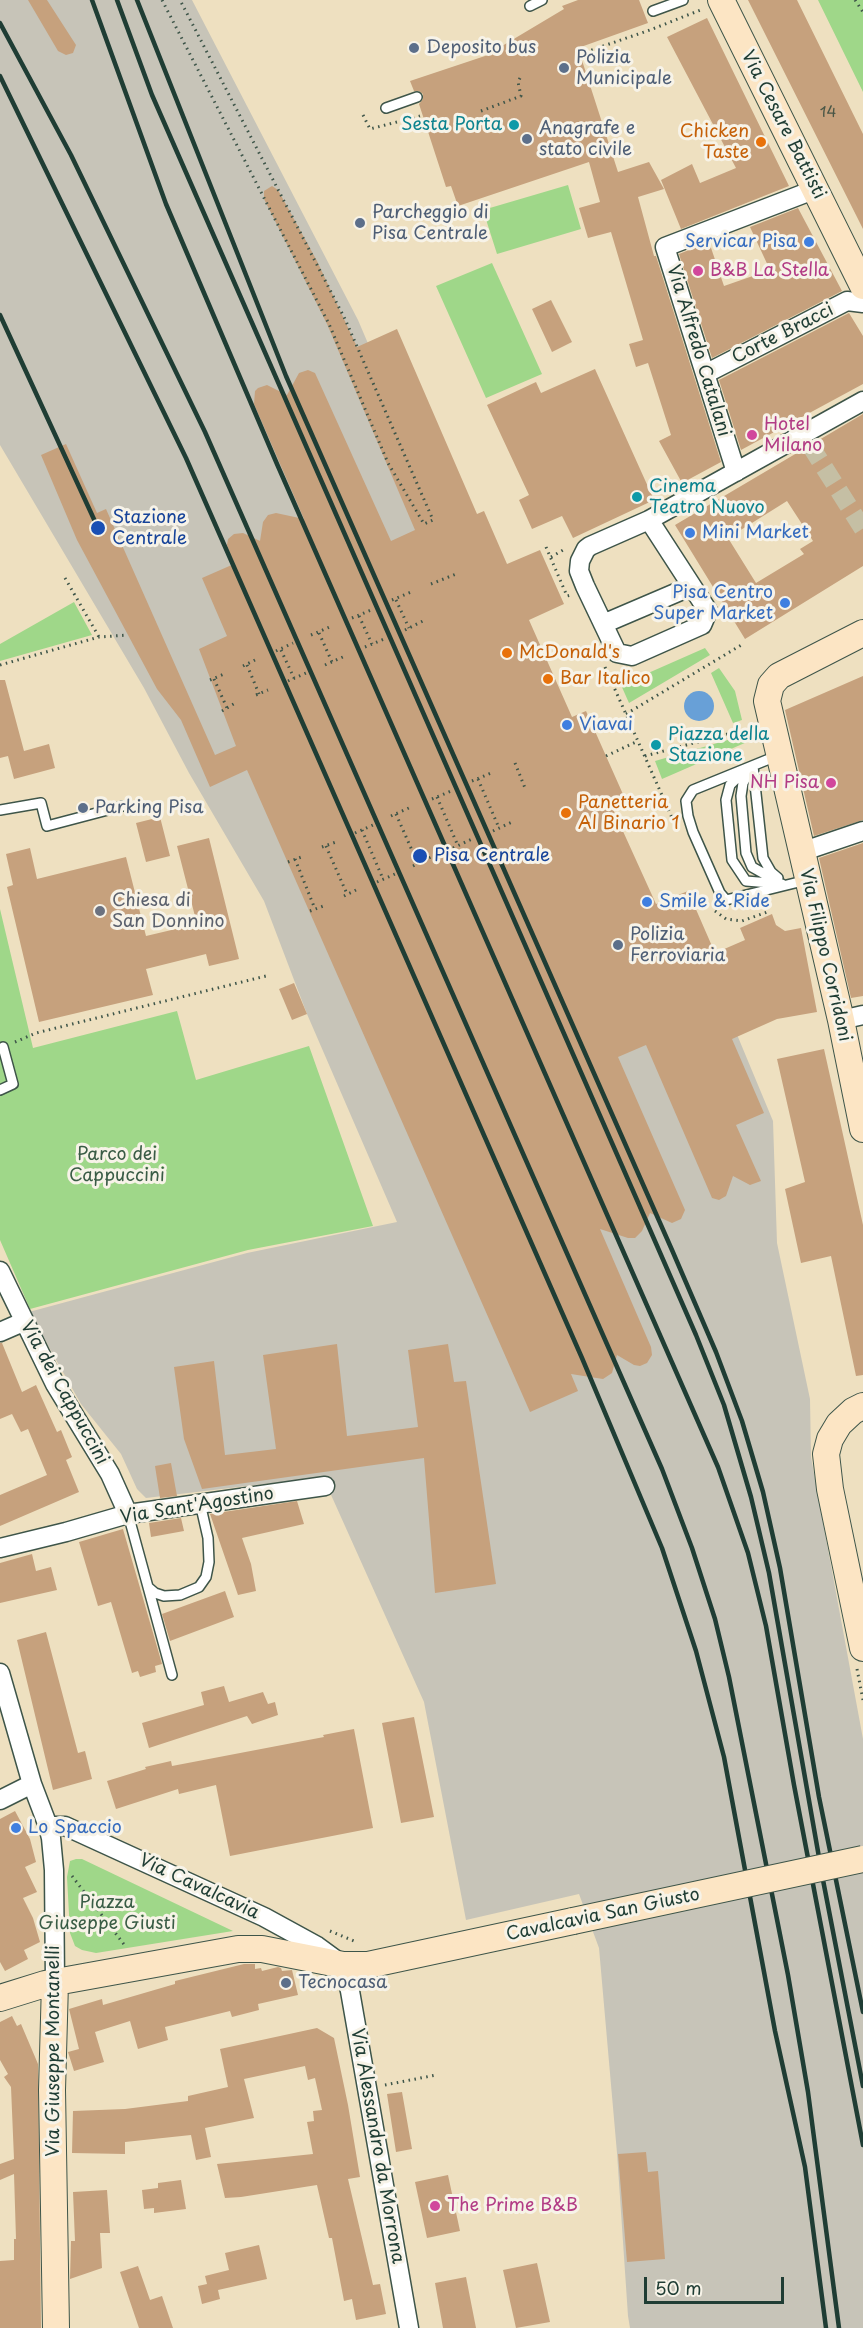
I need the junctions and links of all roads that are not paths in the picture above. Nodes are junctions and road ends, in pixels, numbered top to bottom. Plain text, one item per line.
1 (542, 0) edge
2 (683, 0) edge
3 (714, 3) edge
4 (530, 6) dead end
5 (653, 11) dead end
6 (417, 97) dead end
7 (386, 108) dead end
8 (816, 189) junction
9 (854, 257) edge
10 (863, 286) edge
11 (863, 303) edge
12 (705, 374) junction
13 (863, 401) edge
14 (736, 472) junction
15 (649, 520) junction
16 (692, 586) junction
17 (603, 624) junction
18 (863, 633) edge
19 (778, 755) junction
20 (753, 765) junction
21 (123, 806) dead end
22 (0, 810) edge
23 (863, 831) edge
24 (801, 852) junction
25 (797, 882) junction
26 (852, 1017) edge
27 (3, 1047) road end
28 (0, 1090) edge
29 (863, 1129) edge
30 (0, 1271) edge
31 (23, 1322) junction
32 (0, 1332) edge
33 (863, 1406) edge
34 (325, 1486) dead end
35 (200, 1503) junction
36 (128, 1514) junction
37 (0, 1548) edge
38 (148, 1587) junction
39 (863, 1648) edge
40 (0, 1673) edge
41 (172, 1675) dead end
42 (32, 1784) junction
43 (0, 1800) edge
44 (48, 1826) junction
45 (863, 1859) edge
46 (343, 1965) junction
47 (55, 1983) junction
48 (0, 1998) edge
49 (57, 2328) edge
50 (409, 2328) edge

1 - 4 lane
2 - 5 lane
3 - 8 street, Via Cesare Battisti
6 - 7 lane
8 - 9 street, Via Cesare Battisti
8 - 12 street, Via Alfredo Catalani
9 - 10 street, Via Cesare Battisti
11 - 12 street, Corte Bracci
12 - 14 street, Via Alfredo Catalani
13 - 14 street
14 - 15 street
15 - 16 street
15 - 17 street
16 - 17 street
16 - 17 street
18 - 19 street
19 - 20 lane
19 - 24 street
20 - 25 lane
20 - 25 lane
20 - 25 lane
20 - 25 lane
21 - 22 lane
23 - 24 street
24 - 25 street, Via Filippo Corridoni
25 - 26 street, Via Filippo Corridoni
26 - 29 street, Via Filippo Corridoni
27 - 28 lane
30 - 31 street, Via dei Cappuccini
31 - 32 street
31 - 36 street, Via dei Cappuccini
33 - 39 street
34 - 35 street, Via Sant'Agostino
35 - 36 street, Via Sant'Agostino
35 - 38 lane
36 - 37 street, Via Sant'Agostino
36 - 38 lane
38 - 41 lane
40 - 42 street, Via Giuseppe Montanelli
42 - 43 street
42 - 44 street, Via Giuseppe Montanelli
44 - 46 street, Via Cavalcavia
44 - 47 street, Via Giuseppe Montanelli
45 - 46 street, Cavalcavia San Giusto, bridge
46 - 47 street
46 - 50 street, Via Alessandro da Morrona
47 - 48 street
47 - 49 street, Via Giuseppe Montanelli

